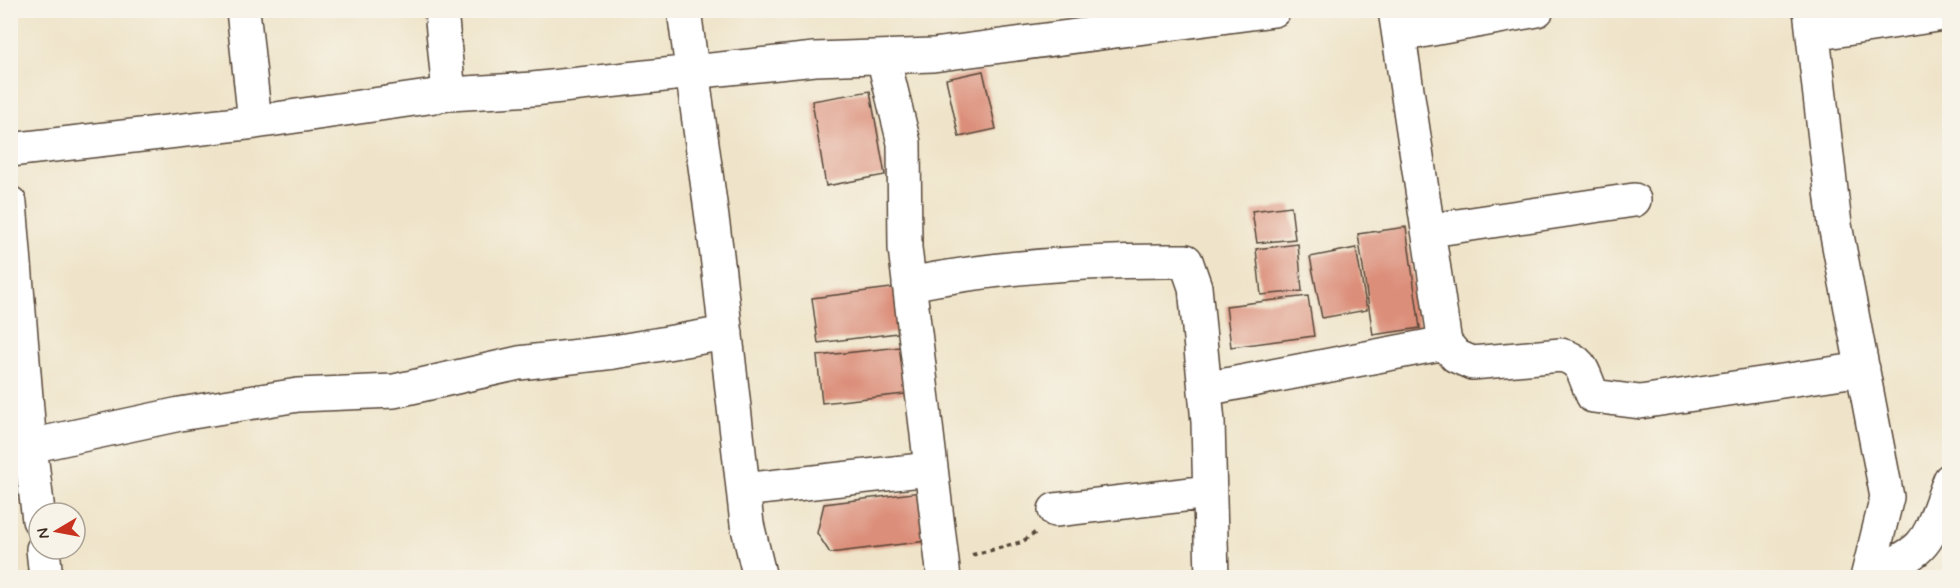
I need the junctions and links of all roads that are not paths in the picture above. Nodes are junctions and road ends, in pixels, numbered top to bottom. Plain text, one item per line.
1 (243, 10) edge
2 (441, 10) edge
3 (684, 10) edge
4 (1274, 10) edge
5 (1537, 10) edge
6 (1950, 13) edge
7 (1812, 22) edge
8 (1397, 23) edge
9 (883, 57) junction
10 (692, 74) junction
11 (449, 94) junction
12 (255, 122) junction
13 (10, 150) edge
14 (1634, 200) dead end
15 (10, 203) edge
16 (1431, 230) junction
17 (909, 284) junction
18 (726, 333) junction
19 (1445, 344) junction
20 (1863, 369) junction
21 (1205, 389) junction
22 (30, 446) junction
23 (930, 469) junction
24 (1950, 480) edge
25 (743, 490) junction
26 (1209, 492) junction
27 (37, 501) edge
28 (1055, 510) road end
29 (44, 561) edge
30 (942, 568) edge
31 (1868, 577) edge
32 (46, 578) edge
33 (760, 578) edge
34 (1212, 578) edge

1 - 12 street
2 - 11 street
3 - 10 street
4 - 9 street
5 - 8 street
6 - 7 street
7 - 20 street
8 - 16 street
9 - 10 street
9 - 17 street
10 - 11 street
10 - 18 street
11 - 12 street
12 - 13 street
14 - 16 street
15 - 22 street
16 - 19 street
17 - 21 street
17 - 23 street
18 - 22 street
18 - 25 street
19 - 20 street
19 - 21 street
20 - 31 street
21 - 26 street
22 - 27 street
23 - 25 street
23 - 30 street
24 - 31 street
25 - 33 street
26 - 28 street
26 - 34 street
29 - 32 street

